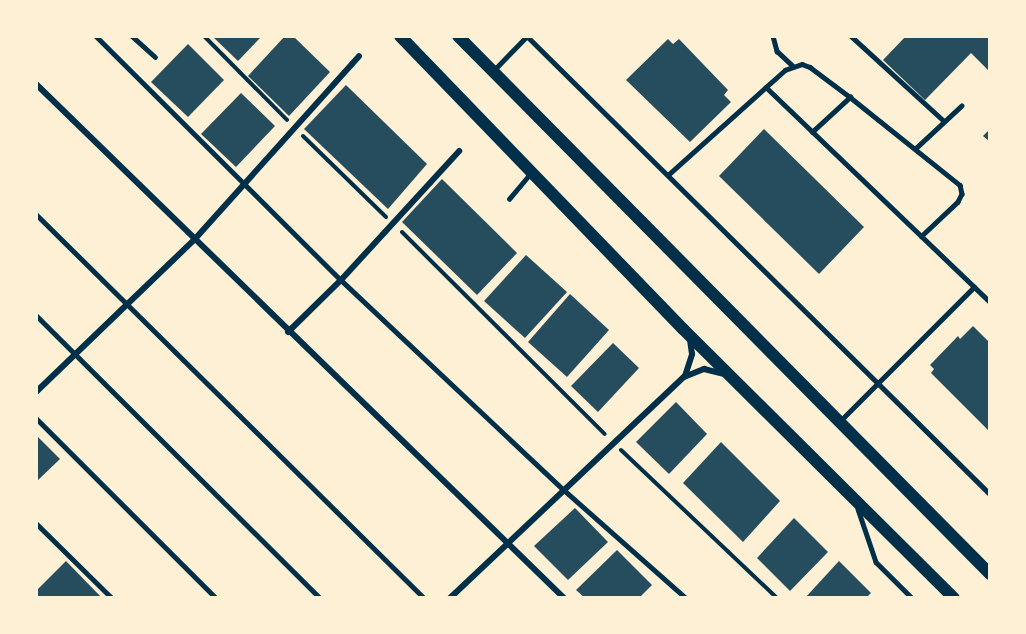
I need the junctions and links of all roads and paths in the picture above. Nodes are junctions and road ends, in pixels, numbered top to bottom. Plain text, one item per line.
1 (96, 36) edge
2 (132, 36) edge
3 (204, 36) edge
4 (400, 36) edge
5 (458, 36) edge
6 (527, 36) edge
7 (773, 36) edge
8 (851, 36) edge
9 (359, 56) dead end
10 (155, 57) dead end
11 (792, 65) junction
12 (493, 71) junction
13 (36, 84) edge
14 (766, 87) junction
15 (850, 97) junction
16 (961, 105) dead end
17 (944, 121) junction
18 (294, 126) junction
19 (812, 132) junction
20 (916, 148) junction
21 (459, 151) dead end
22 (532, 172) junction
23 (668, 175) junction
24 (244, 182) junction
25 (508, 199) dead end
26 (36, 214) edge
27 (393, 223) junction
28 (922, 236) junction
29 (194, 240) junction
30 (341, 280) junction
31 (974, 287) junction
32 (990, 302) edge
33 (127, 304) junction
34 (36, 315) edge
35 (683, 328) junction
36 (288, 332) junction
37 (76, 354) junction
38 (684, 377) junction
39 (732, 378) junction
40 (877, 383) junction
41 (36, 392) edge
42 (36, 418) edge
43 (839, 422) junction
44 (614, 443) junction
45 (564, 490) junction
46 (990, 494) edge
47 (856, 501) junction
48 (36, 523) edge
49 (509, 544) junction
50 (990, 574) edge
51 (112, 598) edge
52 (216, 598) edge
53 (320, 598) edge
54 (424, 598) edge
55 (450, 598) edge
56 (564, 598) edge
57 (686, 598) edge
58 (777, 598) edge
59 (912, 598) edge
60 (954, 598) edge

1 - 24 lane
2 - 10 lane
3 - 18 path
4 - 22 main road
5 - 12 main road
6 - 12 lane
6 - 23 lane
7 - 11 lane
8 - 17 lane
9 - 18 street
11 - 14 lane
11 - 15 lane
12 - 43 main road
13 - 29 street
14 - 19 lane
14 - 23 lane
15 - 19 lane
15 - 20 lane
16 - 17 lane
17 - 20 lane
18 - 24 street
18 - 27 path
19 - 28 lane
20 - 28 lane
21 - 27 street
22 - 25 lane
22 - 35 main road
23 - 40 lane
24 - 29 street
24 - 30 lane
26 - 33 lane
27 - 30 street
27 - 44 path
28 - 31 lane
29 - 33 street
29 - 36 street
30 - 36 street
30 - 45 lane
31 - 32 lane
31 - 40 lane
33 - 37 street
33 - 54 lane
34 - 37 lane
35 - 38 street
35 - 39 main road
36 - 49 street
37 - 41 street
37 - 53 lane
38 - 39 street
38 - 44 street
39 - 47 main road
40 - 43 lane
40 - 46 lane
42 - 52 lane
43 - 50 main road
44 - 45 street
44 - 58 path
45 - 49 street
45 - 57 lane
47 - 59 lane
47 - 60 main road
48 - 51 lane
49 - 55 street
49 - 56 street

